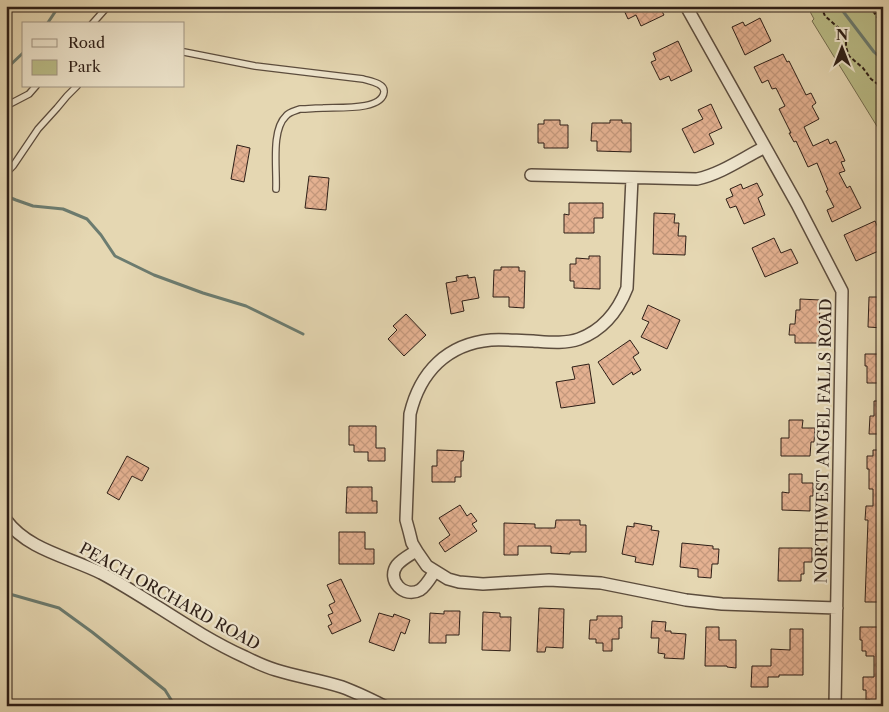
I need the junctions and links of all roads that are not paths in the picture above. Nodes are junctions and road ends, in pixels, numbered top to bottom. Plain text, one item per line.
1 (108, 6) edge
2 (686, 6) edge
3 (94, 22) edge
4 (185, 52) edge
5 (34, 88) edge
6 (75, 88) edge
7 (6, 106) edge
8 (765, 147) junction
9 (6, 173) edge
10 (530, 175) dead end
11 (632, 178) junction
12 (276, 189) dead end
13 (6, 520) edge
14 (416, 551) junction
15 (435, 572) junction
16 (837, 608) junction
17 (384, 706) edge
18 (835, 706) edge

1 - 3 lane
2 - 8 street, NORTHWEST ANGEL FALLS ROAD
4 - 12 lane
5 - 7 lane
6 - 9 lane
8 - 11 street
8 - 16 street, NORTHWEST ANGEL FALLS ROAD
10 - 11 street
11 - 14 street
13 - 17 street, PEACH ORCHARD ROAD
14 - 15 street
14 - 15 street
15 - 16 street
16 - 18 street, NORTHWEST ANGEL FALLS ROAD

